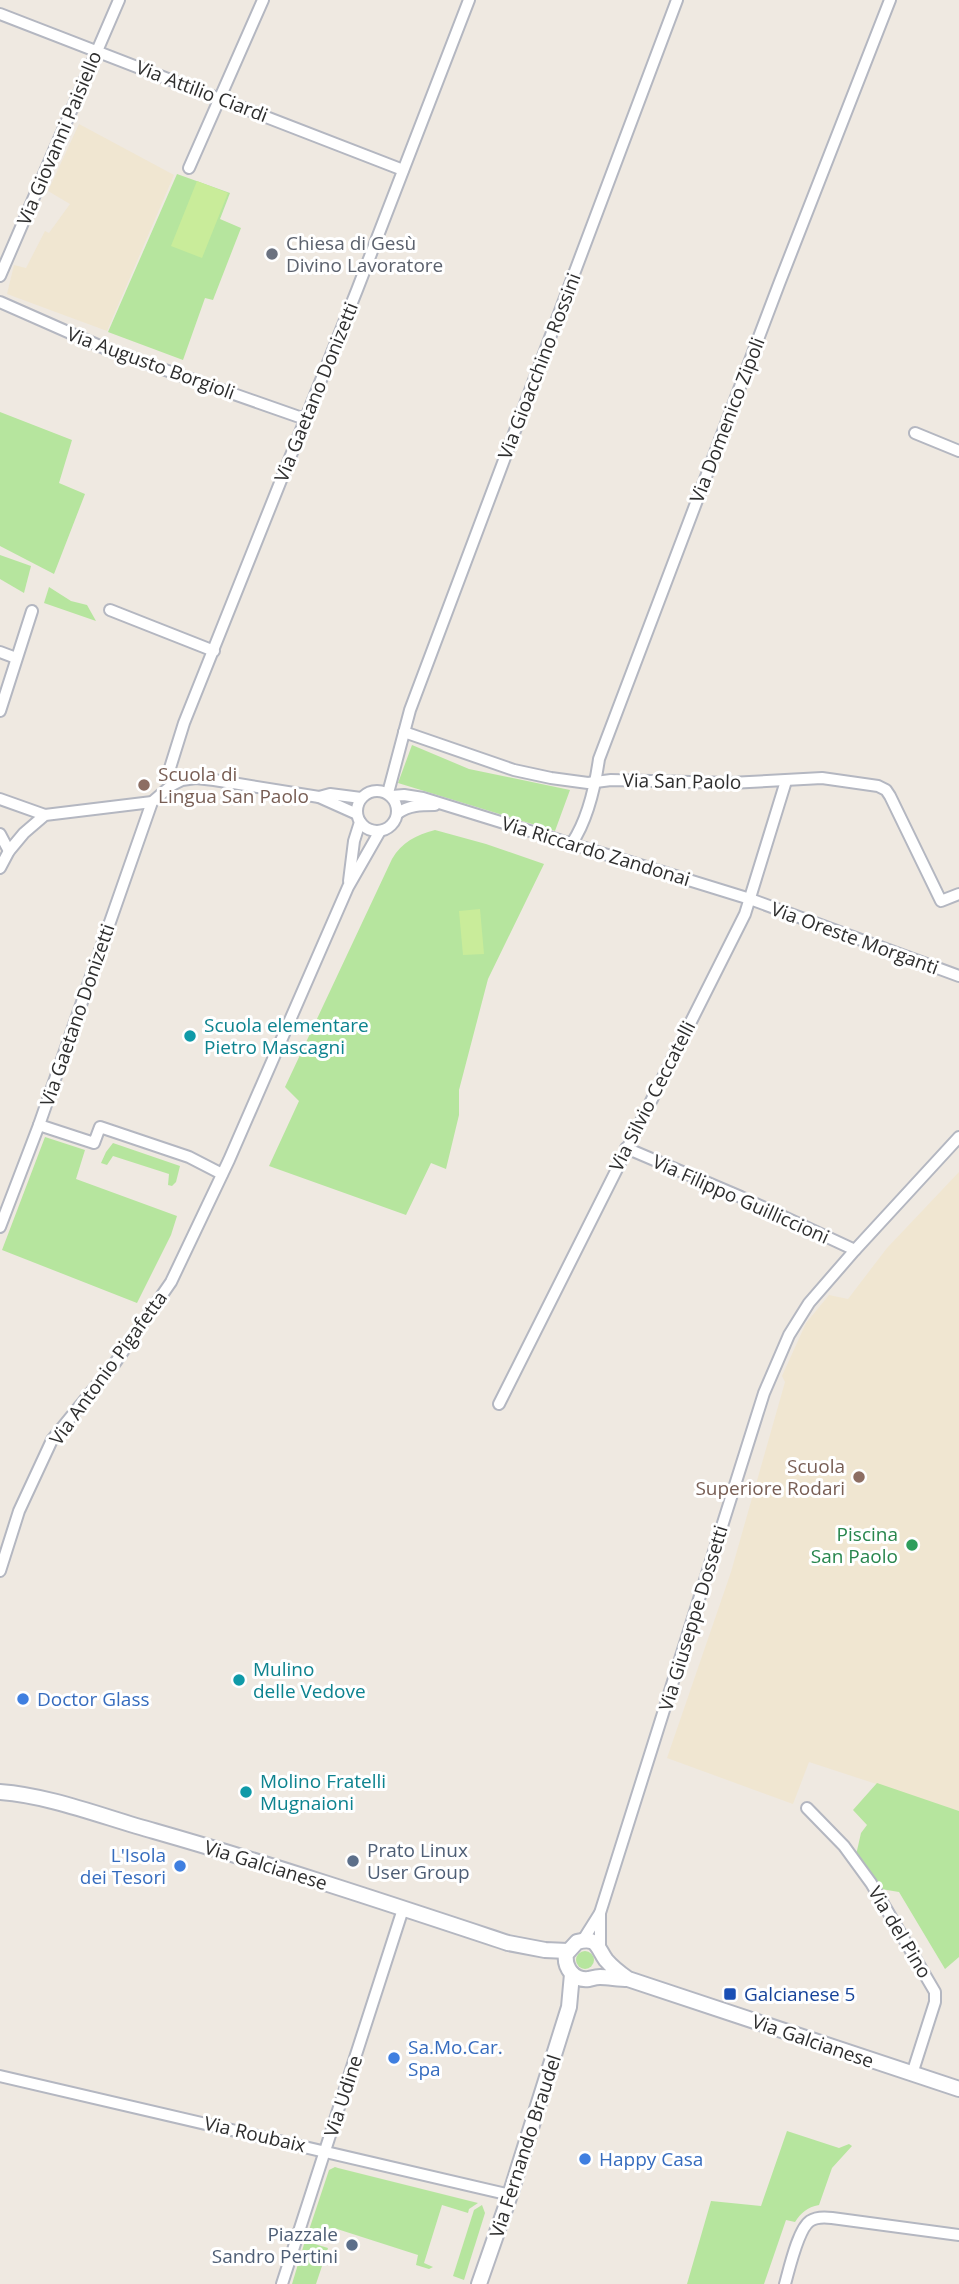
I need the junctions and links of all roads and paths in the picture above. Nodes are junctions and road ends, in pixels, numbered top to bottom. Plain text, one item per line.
1 (120, 0) edge
2 (264, 0) edge
3 (469, 0) edge
4 (677, 0) edge
5 (890, 0) edge
6 (0, 14) edge
7 (97, 50) junction
8 (219, 98) junction
9 (189, 168) dead end
10 (403, 170) junction
11 (0, 276) edge
12 (0, 302) edge
13 (305, 418) junction
14 (915, 433) dead end
15 (959, 451) edge
16 (110, 610) dead end
17 (32, 611) dead end
18 (214, 651) junction
19 (0, 652) edge
20 (16, 658) junction
21 (0, 711) edge
22 (404, 732) junction
23 (786, 781) junction
24 (596, 782) junction
25 (172, 785) junction
26 (390, 795) junction
27 (319, 797) junction
28 (361, 798) junction
29 (0, 799) edge
30 (152, 802) junction
31 (442, 805) junction
32 (398, 813) junction
33 (45, 815) junction
34 (358, 818) junction
35 (380, 831) junction
36 (0, 834) edge
37 (572, 843) junction
38 (9, 850) junction
39 (0, 868) edge
40 (348, 887) junction
41 (959, 894) edge
42 (750, 899) junction
43 (959, 976) edge
44 (39, 1125) junction
45 (959, 1137) edge
46 (626, 1148) junction
47 (222, 1174) junction
48 (0, 1227) edge
49 (855, 1250) junction
50 (499, 1404) dead end
51 (0, 1571) edge
52 (0, 1783) edge
53 (0, 1792) edge
54 (23, 1794) junction
55 (807, 1808) dead end
56 (403, 1909) junction
57 (600, 1913) junction
58 (583, 1941) junction
59 (603, 1953) junction
60 (569, 1963) junction
61 (592, 1978) junction
62 (628, 1979) junction
63 (569, 2007) junction
64 (912, 2074) junction
65 (1, 2080) edge
66 (959, 2089) edge
67 (326, 2150) junction
68 (510, 2194) junction
69 (959, 2235) edge
70 (282, 2284) edge
71 (479, 2284) edge
72 (785, 2284) edge

1 - 7 street, Via Giovanni Paisiello
2 - 8 street
3 - 10 street, Via Gaetano Donizetti
4 - 22 street, Via Gioacchino Rossini
5 - 24 street, Via Domenico Zipoli
6 - 7 street, Via Attilio Ciardi
7 - 8 street, Via Attilio Ciardi
7 - 11 street, Via Giovanni Paisiello
8 - 9 street
8 - 10 street, Via Attilio Ciardi
10 - 13 street, Via Gaetano Donizetti
12 - 13 street, Via Augusto Borgioli
13 - 18 street, Via Gaetano Donizetti
14 - 15 street
16 - 18 street
17 - 20 street
18 - 25 street, Via Gaetano Donizetti
19 - 20 street
20 - 21 street
22 - 24 street, Via San Paolo
22 - 26 street
23 - 24 street, Via San Paolo
23 - 41 street, Via San Paolo
23 - 42 street, Via Silvio Ceccatelli
24 - 37 street, Via Domenico Zipoli
25 - 27 street
25 - 30 street
26 - 28 street
26 - 31 street, Via Riccardo Zandonai
26 - 32 street
27 - 28 street
27 - 34 street
28 - 34 street
29 - 33 street
30 - 33 street
30 - 44 street, Via Gaetano Donizetti
31 - 32 street, Via Riccardo Zandonai
31 - 37 street, Via Riccardo Zandonai
32 - 35 street
33 - 38 street
34 - 35 street
34 - 40 street
35 - 40 street
36 - 38 street
37 - 42 street, Via Riccardo Zandonai
38 - 39 street
40 - 47 street, Via Antonio Pigafetta
42 - 43 street, Via Oreste Morganti
42 - 46 street, Via Silvio Ceccatelli
44 - 47 street
44 - 48 street, Via Gaetano Donizetti
45 - 49 street, Via Giuseppe Dossetti
46 - 49 street, Via Filippo Guilliccioni
46 - 50 street, Via Silvio Ceccatelli
47 - 51 street, Via Antonio Pigafetta
49 - 57 street, Via Giuseppe Dossetti
52 - 54 street, Via Galcianese
53 - 54 street, Via Galcianese
54 - 56 street, Via Galcianese
55 - 64 street, Via del Pino
56 - 60 street, Via Galcianese
56 - 67 street, Via Udine
57 - 58 street, Via Giuseppe Dossetti
57 - 59 street, Via Giuseppe Dossetti
58 - 59 street, Via Galcianese
58 - 60 street
59 - 61 street
59 - 62 street, Via Galcianese
60 - 61 street, Via Galcianese
60 - 63 street, Via Fernando Braudel
61 - 62 street, Via Galcianese
61 - 63 street, Via Fernando Braudel
62 - 64 street, Via Galcianese
63 - 68 street, Via Fernando Braudel
64 - 66 street, Via Galcianese
65 - 67 street, Via Roubaix
67 - 68 street, Via Roubaix
67 - 70 street, Via Udine
68 - 71 street, Via Fernando Braudel
69 - 72 street

